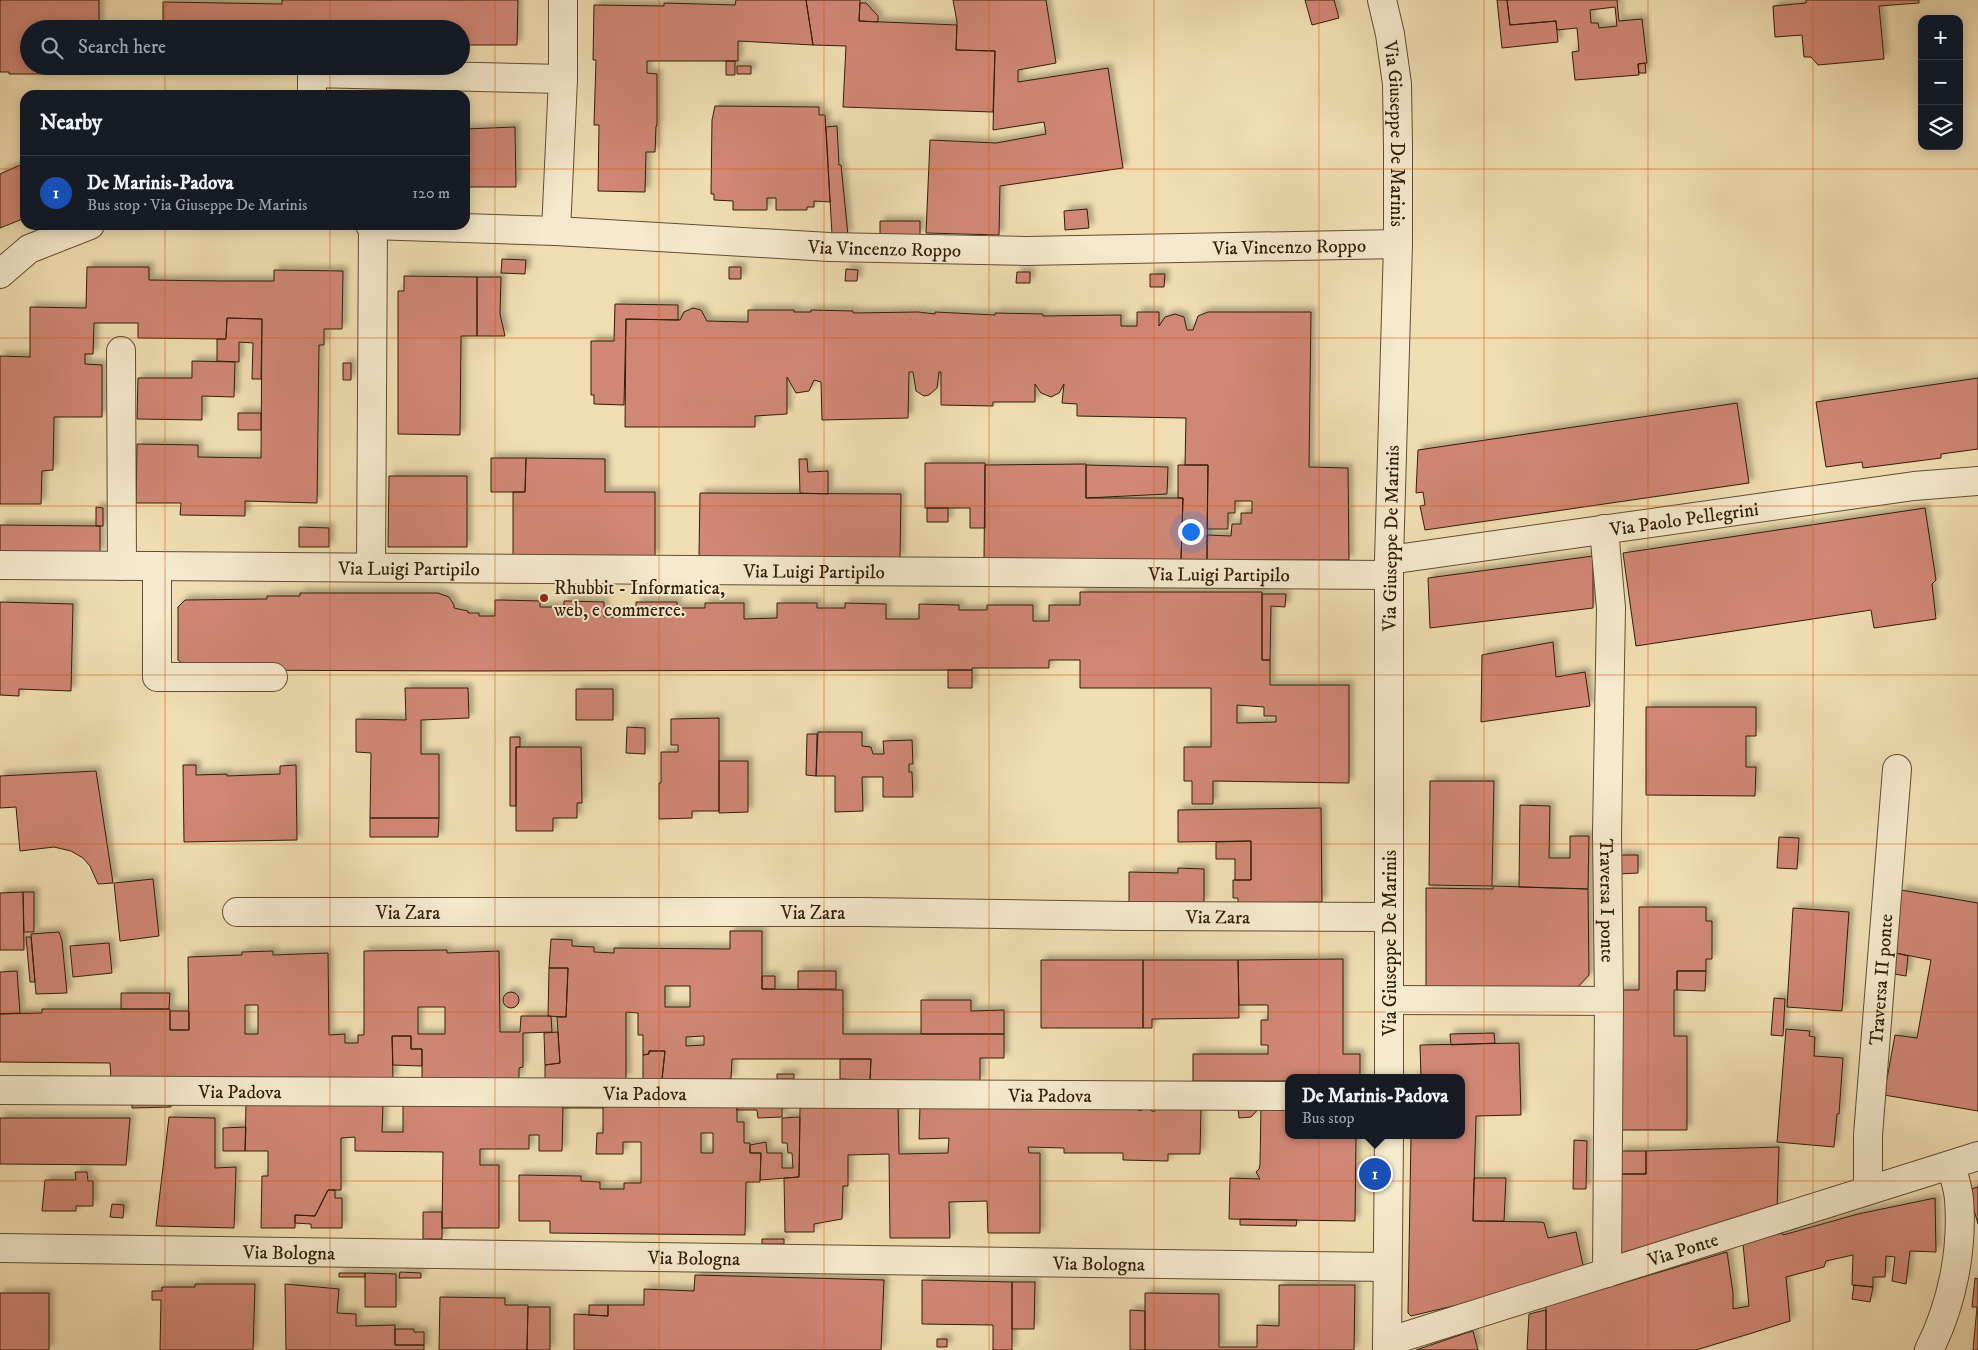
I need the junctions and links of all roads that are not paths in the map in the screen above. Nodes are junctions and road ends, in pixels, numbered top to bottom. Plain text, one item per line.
1 (563, 0) edge
2 (1382, 0) edge
3 (312, 75) edge
4 (396, 75) edge
5 (563, 79) junction
6 (312, 90) edge
7 (470, 228) edge
8 (78, 230) edge
9 (372, 230) edge
10 (556, 231) junction
11 (1398, 244) junction
12 (0, 274) edge
13 (121, 351) dead end
14 (1978, 481) edge
15 (1604, 530) junction
16 (0, 565) edge
17 (122, 566) junction
18 (158, 566) junction
19 (371, 567) junction
20 (1389, 568) junction
21 (273, 677) dead end
22 (1896, 769) dead end
23 (237, 912) dead end
24 (1388, 917) junction
25 (1389, 1000) junction
26 (1609, 1001) junction
27 (1389, 1074) edge
28 (0, 1090) edge
29 (1285, 1096) edge
30 (1389, 1139) edge
31 (1978, 1156) edge
32 (1951, 1165) junction
33 (1868, 1190) junction
34 (0, 1248) edge
35 (1387, 1267) junction
36 (1607, 1273) junction
37 (1387, 1346) edge
38 (1929, 1350) edge

1 - 5 street
2 - 11 street, Via Giuseppe De Marinis
3 - 6 street
4 - 5 street
5 - 10 street
7 - 10 street, Via Vincenzo Roppo
8 - 12 street
9 - 19 street
10 - 11 street, Via Vincenzo Roppo
11 - 20 street, Via Giuseppe De Marinis
13 - 17 street
14 - 15 street, Via Paolo Pellegrini
15 - 20 street, Via Paolo Pellegrini
15 - 26 street, Traversa I ponte
16 - 17 street, Via Luigi Partipilo
17 - 18 street, Via Luigi Partipilo
18 - 19 street, Via Luigi Partipilo
18 - 21 street
19 - 20 street, Via Luigi Partipilo
20 - 24 street, Via Giuseppe De Marinis
22 - 33 street, Traversa II ponte
23 - 24 street, Via Zara
24 - 25 street, Via Giuseppe De Marinis
25 - 26 street
25 - 27 street, Via Giuseppe De Marinis
26 - 36 street, Traversa I ponte
28 - 29 street, Via Padova
30 - 35 street
31 - 32 street, Via Ponte
32 - 33 street, Via Ponte
32 - 38 street
33 - 36 street, Via Ponte
34 - 35 street, Via Bologna
35 - 37 street
36 - 37 street, Via Ponte

